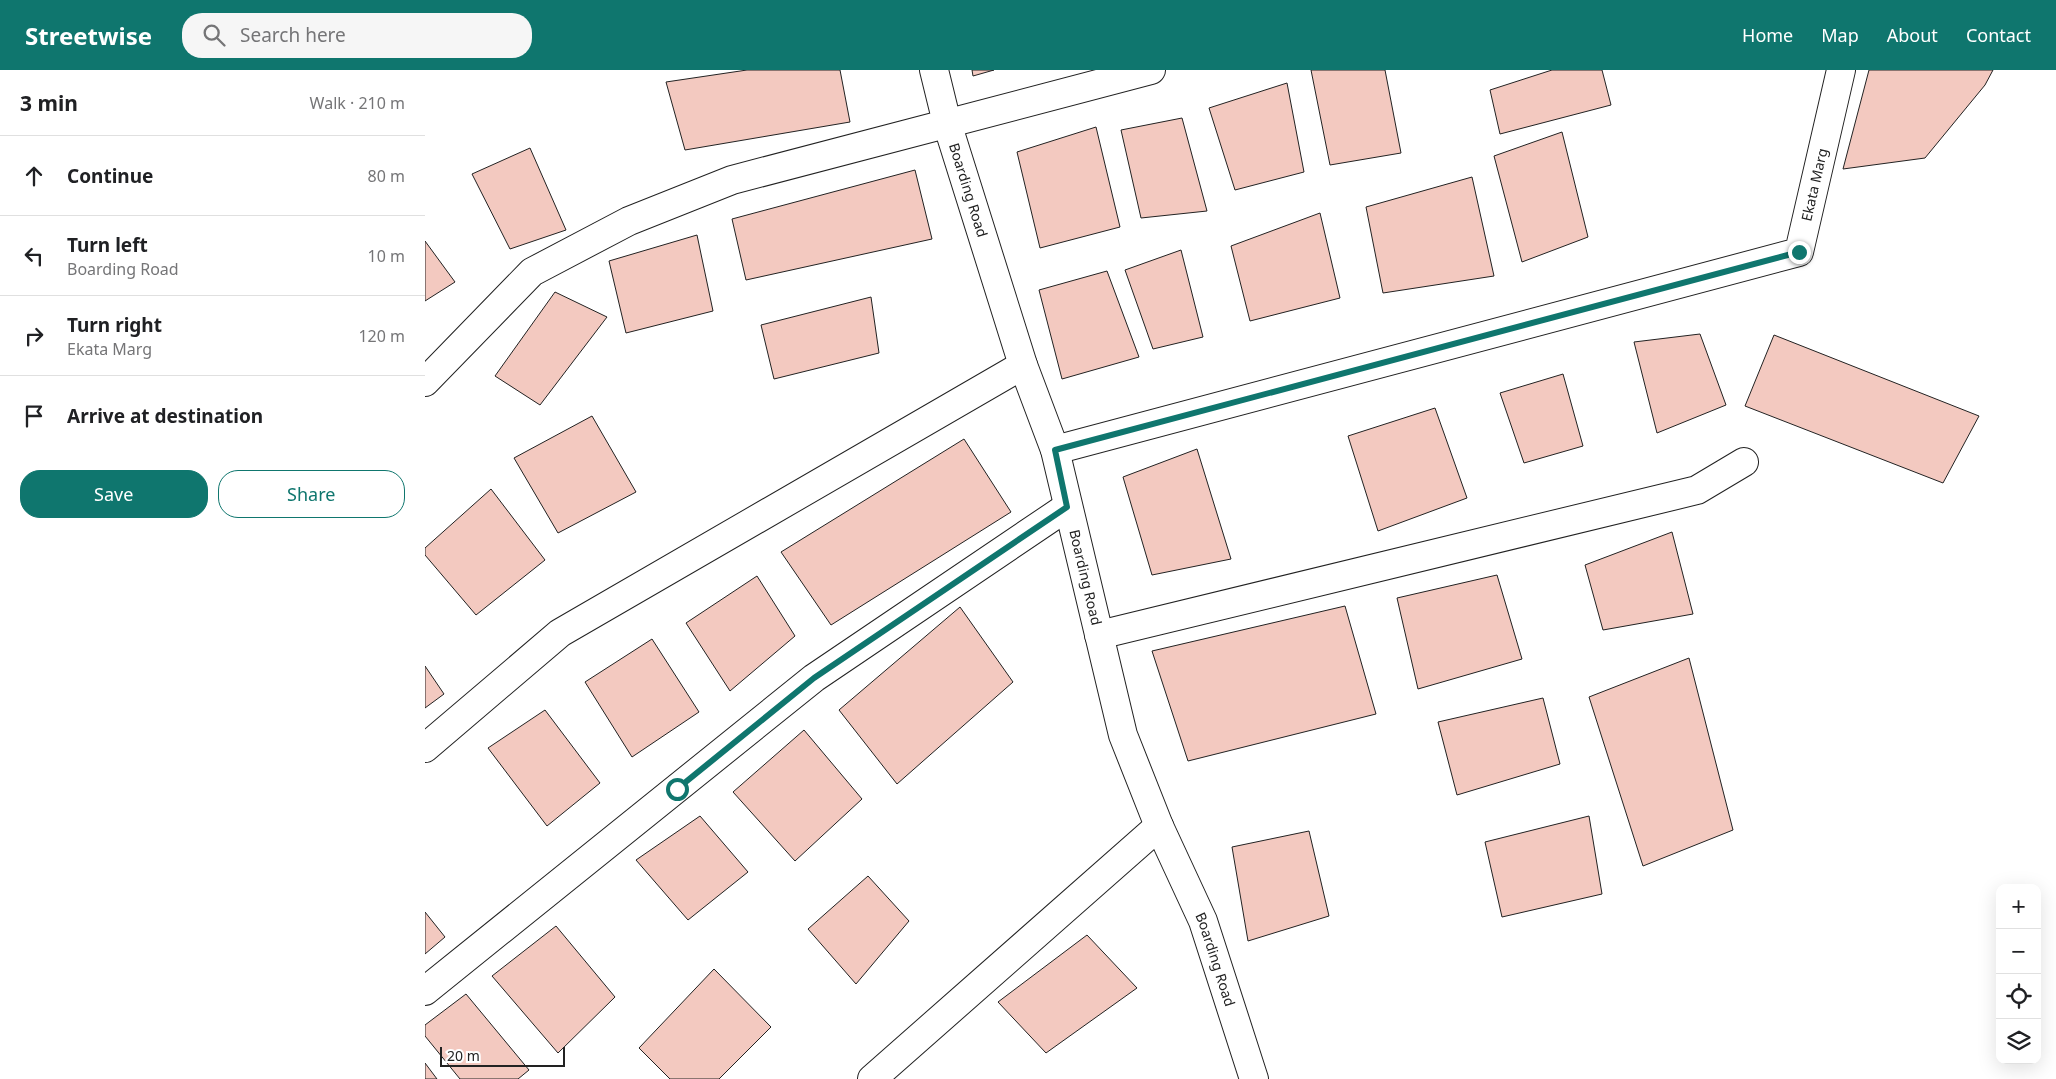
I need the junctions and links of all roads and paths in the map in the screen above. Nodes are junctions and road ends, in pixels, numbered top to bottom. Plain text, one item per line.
1 (934, 70) edge
2 (1151, 70) edge
3 (1841, 70) edge
4 (947, 122) junction
5 (1023, 365) junction
6 (425, 382) edge
7 (1055, 450) junction
8 (1744, 462) dead end
9 (1067, 507) junction
10 (1099, 635) junction
11 (425, 748) edge
12 (1159, 826) junction
13 (425, 991) edge
14 (872, 1079) edge
15 (1254, 1079) edge

1 - 4 street, Boarding Road
2 - 4 street
3 - 7 street, Ekata Marg
4 - 5 street, Boarding Road
4 - 6 street
5 - 7 street, Boarding Road
5 - 11 street
7 - 9 street, Boarding Road
8 - 10 street
9 - 10 street, Boarding Road
9 - 13 street
10 - 12 street, Boarding Road
12 - 14 street
12 - 15 street, Boarding Road

